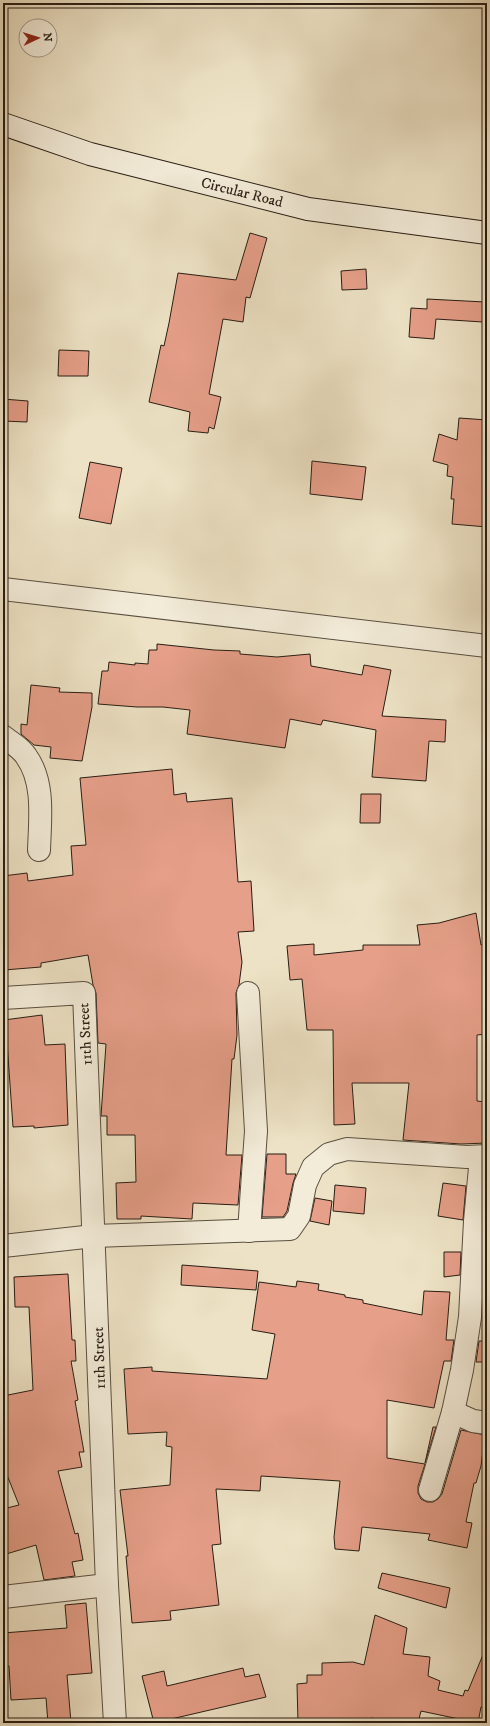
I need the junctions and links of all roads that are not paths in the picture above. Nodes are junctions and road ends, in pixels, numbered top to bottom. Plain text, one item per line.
1 (3, 124) edge
2 (487, 233) edge
3 (3, 589) edge
4 (487, 646) edge
5 (3, 736) edge
6 (39, 850) dead end
7 (248, 993) dead end
8 (3, 998) edge
9 (484, 1156) edge
10 (249, 1231) junction
11 (94, 1236) junction
12 (3, 1246) edge
13 (453, 1412) junction
14 (487, 1423) edge
15 (430, 1490) dead end
16 (107, 1585) junction
17 (3, 1597) edge
18 (115, 1723) edge

1 - 2 street, Circular Road
3 - 4 street
5 - 6 street
7 - 10 street
8 - 11 street, 11th Street
9 - 10 street
9 - 13 street
10 - 11 street
11 - 12 street
11 - 16 street, 11th Street
13 - 14 street
13 - 15 street
16 - 17 street
16 - 18 street, 11th Street

